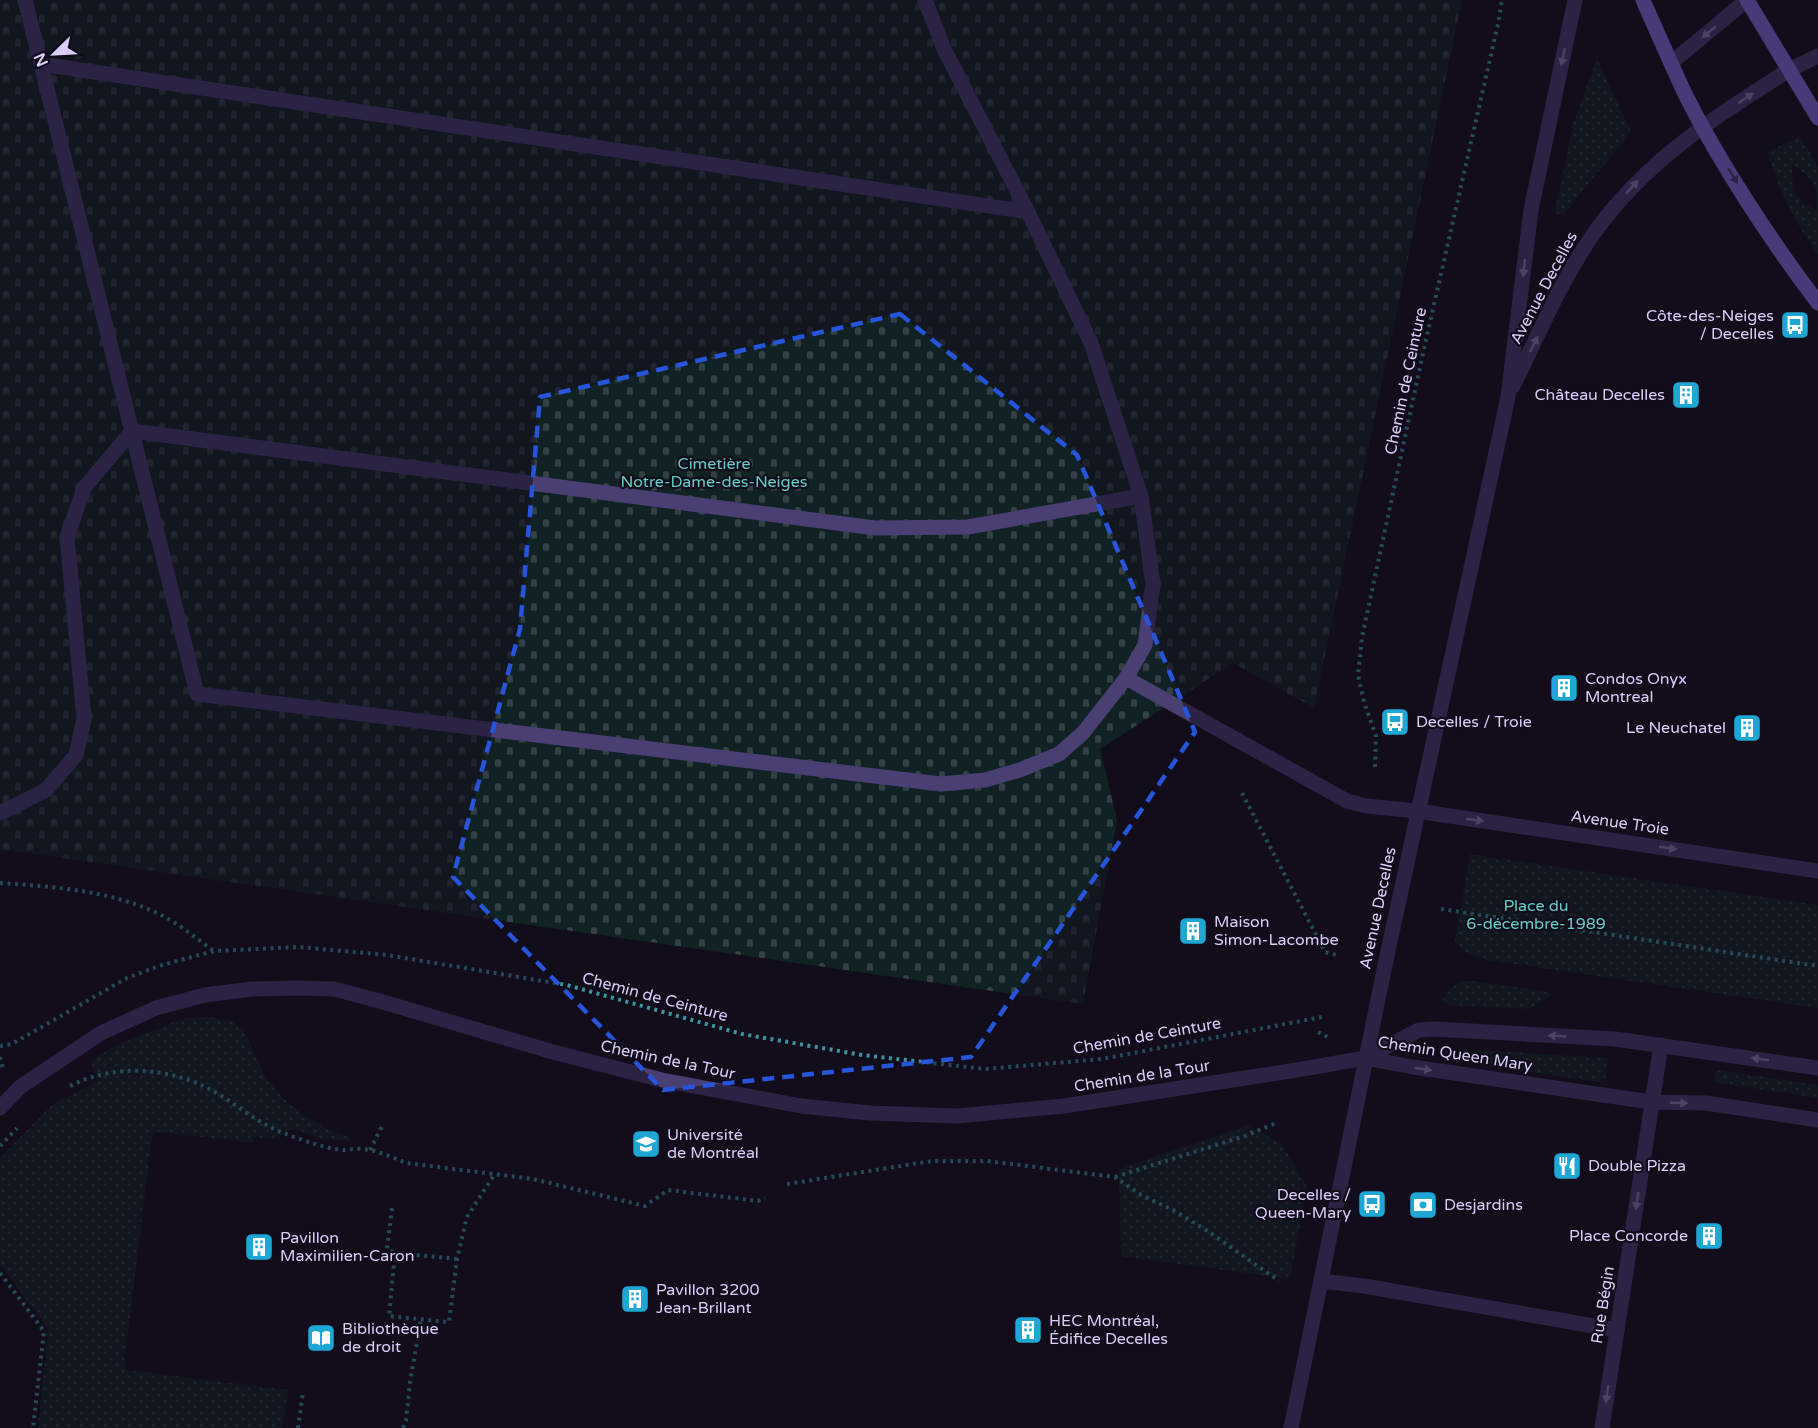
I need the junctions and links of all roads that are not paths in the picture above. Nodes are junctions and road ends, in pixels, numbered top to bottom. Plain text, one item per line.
1 (25, 0) edge
2 (925, 0) edge
3 (1575, 0) edge
4 (1643, 0) edge
5 (1747, 0) edge
6 (1818, 56) edge
7 (1671, 63) junction
8 (41, 64) junction
9 (1789, 70) junction
10 (1818, 118) edge
11 (1703, 126) junction
12 (1028, 212) junction
13 (1818, 303) edge
14 (1508, 397) junction
15 (132, 430) junction
16 (1141, 496) junction
17 (1125, 678) junction
18 (1417, 811) junction
19 (0, 813) edge
20 (1818, 871) edge
21 (1661, 1046) junction
22 (1365, 1058) junction
23 (1818, 1068) edge
24 (1651, 1102) junction
25 (0, 1108) edge
26 (1818, 1120) edge
27 (1321, 1281) junction
28 (1617, 1330) junction
29 (1291, 1428) edge
30 (1602, 1428) edge

1 - 8 street
2 - 12 street
3 -> 14 street, Avenue Decelles
4 - 7 main road
5 -> 7 street
5 - 9 main road
6 - 9 street, Avenue Decelles
7 - 11 main road
8 - 12 street
8 - 15 street
9 - 10 main road
11 -> 9 street, Avenue Decelles
11 -> 13 main road
14 -> 11 street, Avenue Decelles
12 - 16 street
14 - 18 street, Avenue Decelles
15 - 16 street
15 - 17 street
15 - 19 street
16 - 17 street
17 - 18 street, Avenue Troie
18 -> 20 street, Avenue Troie
18 - 22 street, Avenue Decelles
21 -> 22 street, Chemin Queen Mary
23 -> 21 street, Chemin Queen Mary
21 - 24 street, Rue Bégin
22 -> 24 street, Chemin Queen Mary
22 - 25 street, Chemin de la Tour
22 - 27 street, Avenue Decelles
24 -> 26 street, Chemin Queen Mary
24 -> 28 street, Rue Bégin
27 - 28 street
27 - 29 street, Avenue Decelles
28 -> 30 street, Rue Bégin

